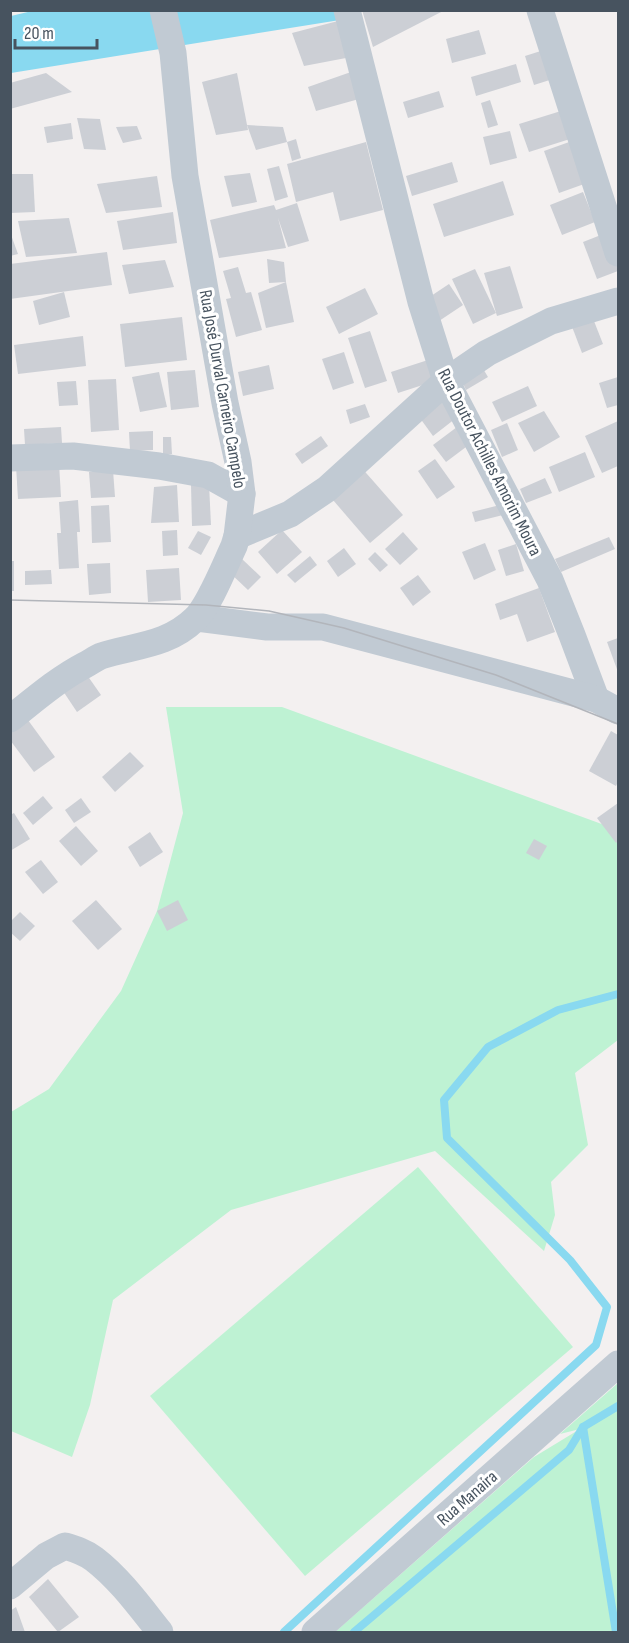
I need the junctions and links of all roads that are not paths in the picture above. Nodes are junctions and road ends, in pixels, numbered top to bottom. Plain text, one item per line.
1 (163, 10) edge
2 (347, 10) edge
3 (540, 10) edge
4 (618, 253) edge
5 (618, 301) edge
6 (446, 381) junction
7 (11, 452) edge
8 (242, 494) junction
9 (237, 536) junction
10 (196, 618) junction
11 (607, 705) edge
12 (10, 719) edge
13 (618, 1364) edge
14 (10, 1586) edge
15 (160, 1632) edge
16 (315, 1632) edge

1 - 8 street, Rua José Durval Carneiro Campelo
2 - 6 street, Rua Doutor Achilles Amorim Moura
3 - 4 street
5 - 6 street
6 - 9 street
6 - 11 street, Rua Doutor Achilles Amorim Moura
7 - 8 street
8 - 9 street, Rua José Durval Carneiro Campelo
9 - 10 street, Rua José Durval Carneiro Campelo
10 - 11 street, Rua Doutor Achilles Amorim Moura
10 - 12 street, Rua José Durval Carneiro Campelo
13 - 16 street, Rua Manaíra
14 - 15 street

